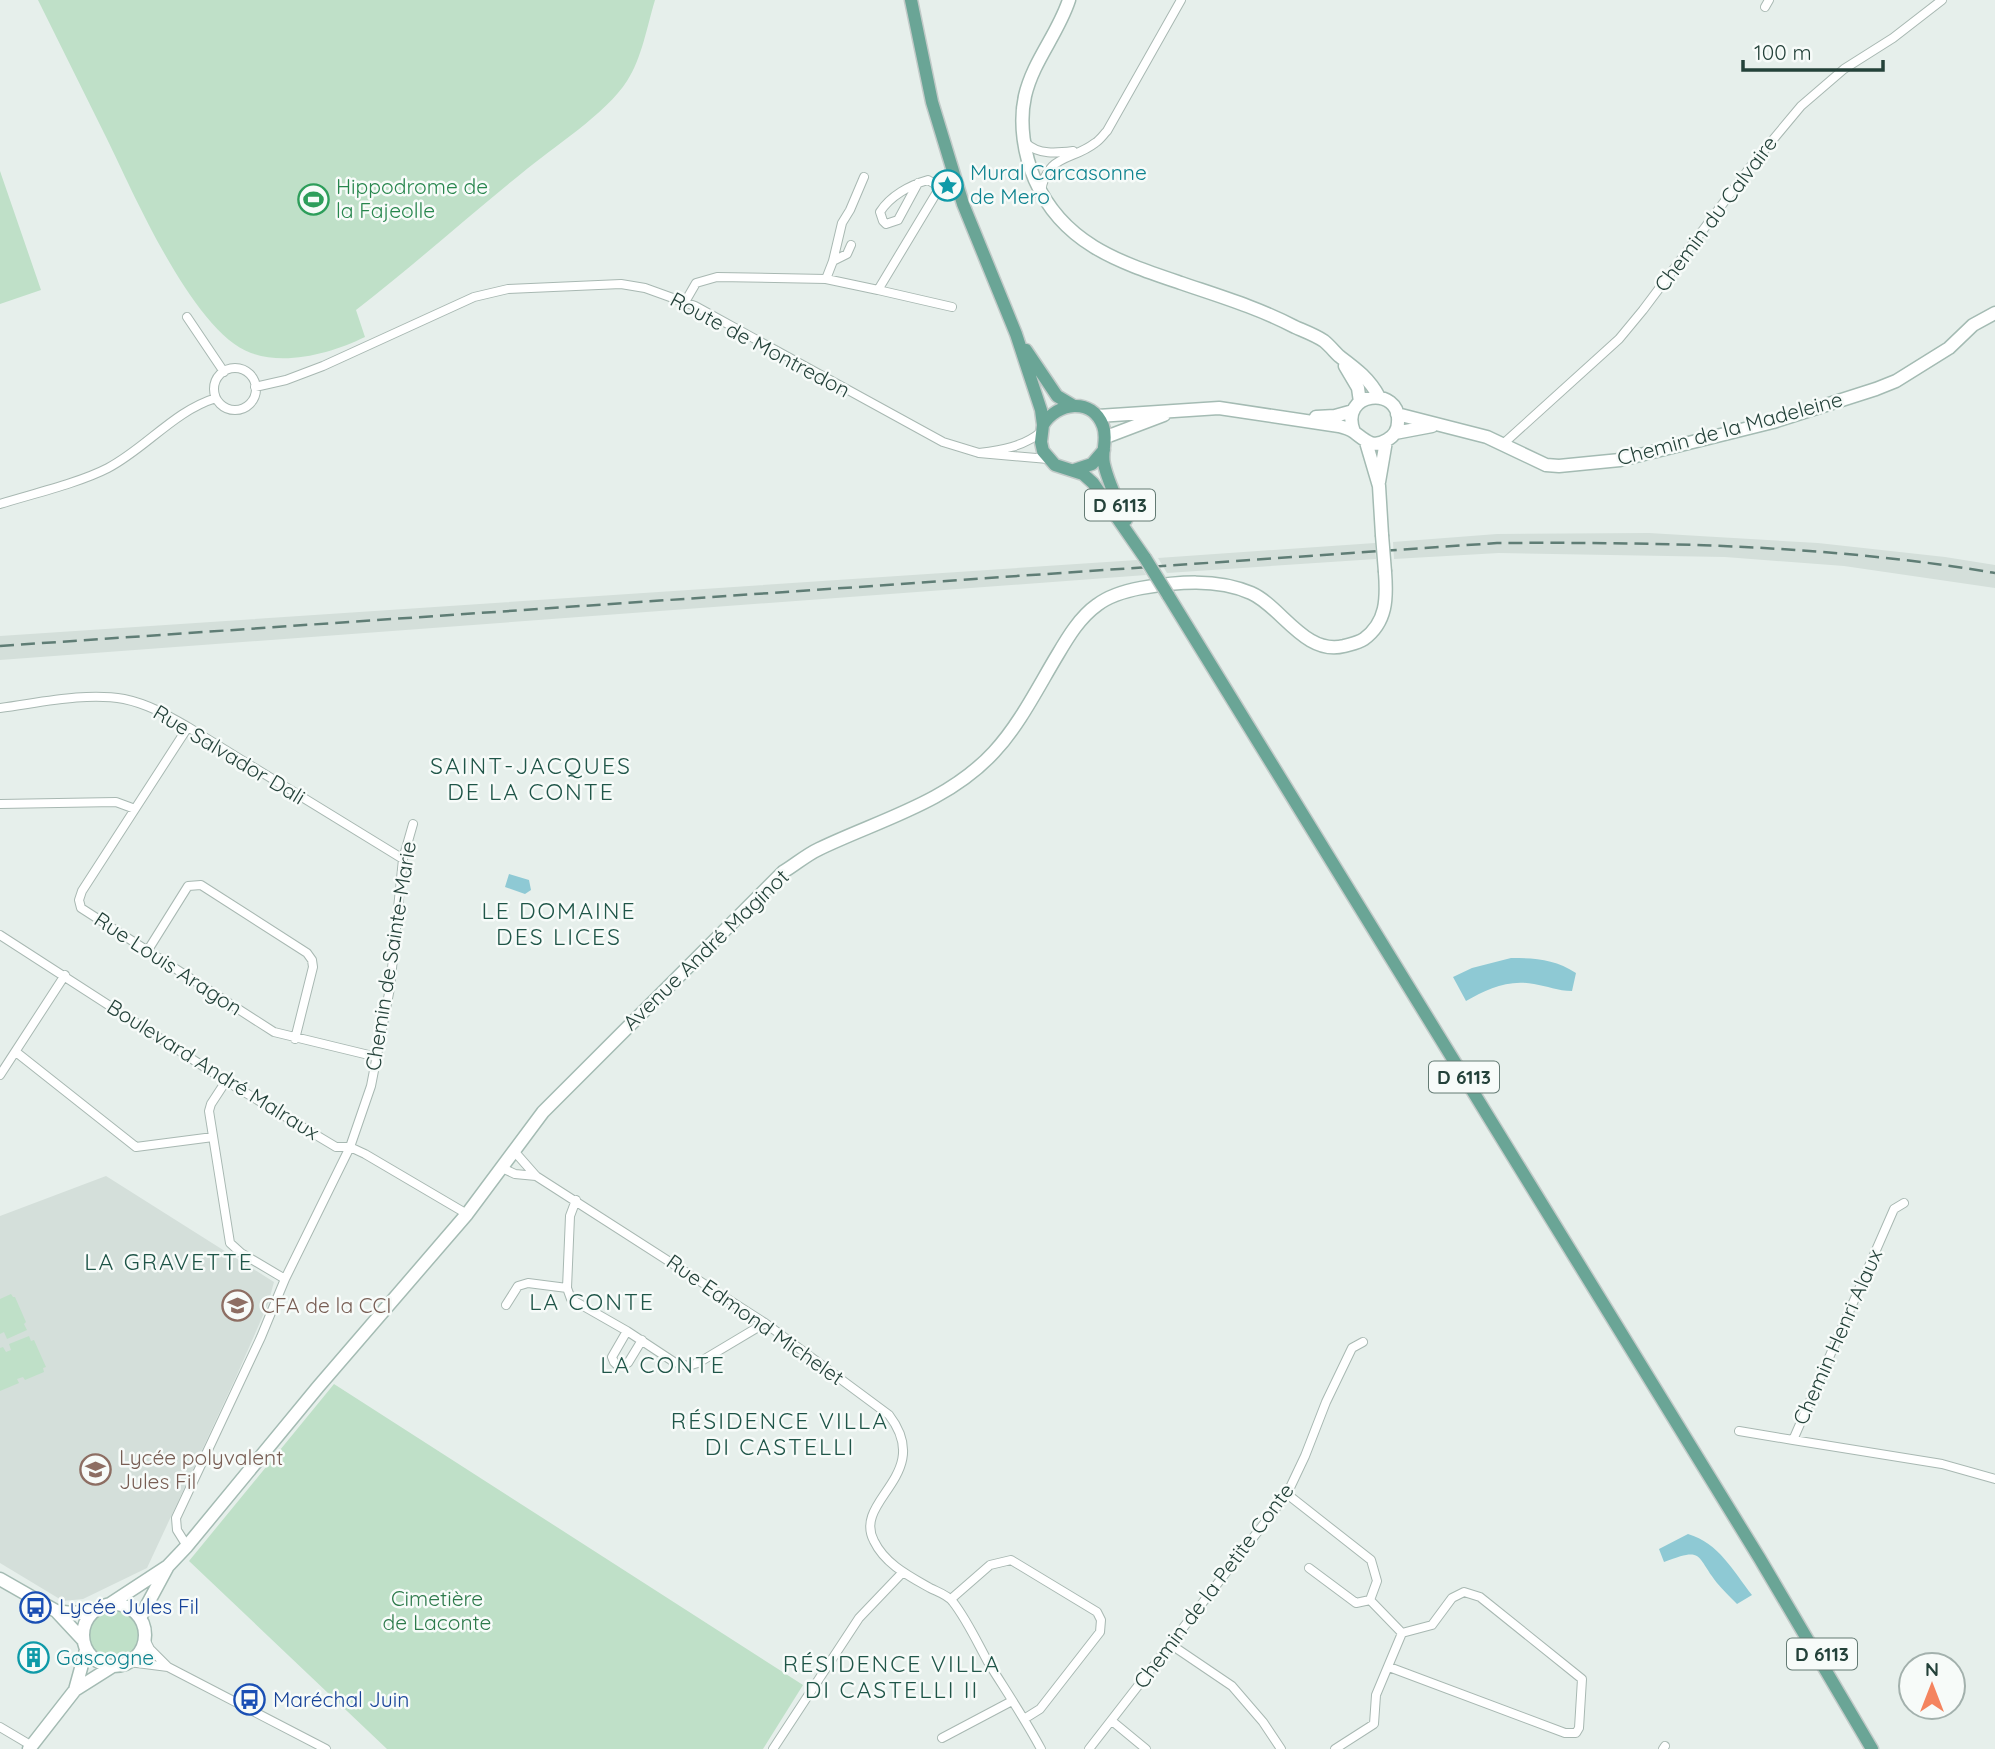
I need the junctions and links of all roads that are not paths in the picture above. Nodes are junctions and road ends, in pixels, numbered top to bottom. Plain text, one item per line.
1 (911, 0) edge
2 (1069, 0) edge
3 (1181, 0) edge
4 (1942, 0) edge
5 (1024, 142) junction
6 (1083, 149) junction
7 (1042, 152) junction
8 (1029, 165) junction
9 (1051, 166) junction
10 (864, 177) dead end
11 (918, 183) junction
12 (1041, 195) junction
13 (851, 245) dead end
14 (832, 261) junction
15 (826, 279) junction
16 (878, 290) junction
17 (685, 302) junction
18 (952, 307) dead end
19 (1995, 313) edge
20 (187, 317) dead end
21 (1016, 334) junction
22 (1340, 356) junction
23 (224, 372) junction
24 (255, 387) junction
25 (1379, 397) junction
26 (216, 398) junction
27 (1072, 405) junction
28 (1356, 407) junction
29 (1178, 410) junction
30 (1397, 414) junction
31 (1098, 416) junction
32 (1304, 419) junction
33 (1448, 427) junction
34 (1042, 428) junction
35 (1354, 432) junction
36 (1390, 437) junction
37 (1366, 442) junction
38 (1105, 444) junction
39 (1503, 444) junction
40 (979, 453) junction
41 (1048, 458) junction
42 (1074, 470) junction
43 (1379, 486) junction
44 (0, 504) edge
45 (1145, 558) junction
46 (0, 708) edge
47 (188, 727) junction
48 (0, 804) edge
49 (135, 809) junction
50 (413, 824) dead end
51 (403, 859) junction
52 (0, 935) edge
53 (148, 950) junction
54 (65, 975) junction
55 (295, 1039) junction
56 (16, 1052) junction
57 (377, 1057) junction
58 (0, 1075) edge
59 (226, 1081) junction
60 (213, 1137) junction
61 (350, 1147) junction
62 (514, 1151) junction
63 (526, 1163) junction
64 (502, 1168) junction
65 (520, 1174) junction
66 (536, 1176) junction
67 (576, 1200) junction
68 (1904, 1203) dead end
69 (467, 1214) junction
70 (285, 1279) junction
71 (567, 1287) junction
72 (506, 1305) dead end
73 (765, 1323) junction
74 (627, 1331) junction
75 (642, 1340) junction
76 (1363, 1342) dead end
77 (1739, 1431) dead end
78 (1793, 1440) junction
79 (1995, 1479) edge
80 (1287, 1494) junction
81 (187, 1546) junction
82 (1760, 1559) junction
83 (168, 1566) junction
84 (1309, 1568) dead end
85 (902, 1573) junction
86 (0, 1579) edge
87 (951, 1599) junction
88 (1370, 1600) junction
89 (110, 1604) junction
90 (56, 1611) junction
91 (94, 1611) junction
92 (139, 1618) junction
93 (1402, 1633) junction
94 (145, 1639) junction
95 (1170, 1644) junction
96 (85, 1645) junction
97 (129, 1662) junction
98 (113, 1666) junction
99 (169, 1667) junction
100 (1389, 1667) junction
101 (75, 1690) junction
102 (1012, 1701) junction
103 (1024, 1719) junction
104 (1112, 1720) junction
105 (0, 1727) edge
106 (942, 1738) dead end
107 (30, 1747) edge
108 (326, 1749) edge
109 (773, 1749) edge
110 (1041, 1749) edge
111 (1089, 1749) edge
112 (1146, 1749) edge
113 (1281, 1749) edge
114 (1335, 1749) edge
115 (1870, 1749) edge
116 (1881, 1749) edge

1 - 21 main road
2 - 5 street
3 - 6 street
4 - 39 street, Chemin du Calvaire
5 - 7 street
5 - 8 street
6 - 7 street
6 - 9 street
7 - 8 street
8 - 9 street
8 - 12 street
9 - 12 street
10 - 14 street
11 - 11 street
11 - 16 street
12 - 22 street
13 - 14 street
14 - 15 street
15 - 16 street
15 - 17 street
16 - 18 street
17 - 24 street, Route de Montredon
17 - 40 street, Route de Montredon
19 - 39 street, Chemin de la Madeleine
20 - 23 street
21 - 27 main road
21 - 34 main road
22 - 25 street
22 - 28 street
23 - 24 street
23 - 26 street
24 - 26 street
25 - 28 street
25 - 30 street
26 - 44 street
27 - 31 main road
27 - 34 main road
28 - 32 street
28 - 35 street
29 - 31 street
29 - 32 street
29 - 38 street
30 - 33 street, Chemin de la Madeleine
30 - 36 street
31 - 38 main road
32 - 35 street
33 - 36 street
33 - 39 street, Chemin de la Madeleine
34 - 40 street
34 - 41 main road
35 - 37 street
36 - 37 street
36 - 43 street
37 - 43 street
38 - 42 main road
38 - 45 main road, D 6113
40 - 41 street
41 - 42 main road
42 - 45 main road, D 6113
43 - 62 street, Avenue André Maginot, bridge
45 - 82 main road, D 6113, bridge
46 - 47 street, Rue Salvador Dali
47 - 49 street, Rue Louis Aragon
47 - 51 street, Rue Salvador Dali
48 - 49 street
49 - 53 street, Rue Louis Aragon
50 - 51 street, Chemin de Sainte-Marie
51 - 57 street, Chemin de Sainte-Marie
52 - 54 street, Boulevard André Malraux
53 - 55 street, Rue Louis Aragon
53 - 55 street
54 - 56 street
54 - 59 street, Boulevard André Malraux
55 - 57 street, Rue Louis Aragon
56 - 58 street
56 - 60 street
57 - 61 street, Chemin de Sainte-Marie
59 - 60 street
59 - 61 street, Boulevard André Malraux
60 - 70 street
61 - 69 street, Boulevard André Malraux
61 - 70 street, Chemin de Sainte-Marie
62 - 63 street, Rue Edmond Michelet
62 - 64 street, Avenue André Maginot
63 - 65 street
63 - 66 street, Rue Edmond Michelet
64 - 65 street, Rue Edmond Michelet
64 - 69 street, Avenue André Maginot
65 - 66 street, Rue Edmond Michelet
66 - 67 street, Rue Edmond Michelet
67 - 71 street
67 - 73 street, Rue Edmond Michelet
68 - 78 street, Chemin Henri Alaux
69 - 81 street, Avenue André Maginot
70 - 81 street, Chemin de Sainte-Marie
71 - 72 street
71 - 74 street
73 - 75 street
73 - 85 street, Rue Edmond Michelet
74 - 75 street
74 - 75 street
76 - 80 street, Chemin de la Petite Conte
77 - 78 street
78 - 79 street, Chemin Henri Alaux
80 - 88 street
80 - 95 street, Chemin de la Petite Conte
81 - 83 street, Avenue André Maginot
82 - 115 main road, D 6113
82 - 116 main road, D 6113
83 - 89 street, Avenue André Maginot
83 - 92 street, Avenue André Maginot
84 - 88 street
85 - 87 street
85 - 109 street
86 - 90 street
87 - 102 street
87 - 103 street
88 - 93 street
89 - 91 street
89 - 92 street
90 - 91 street
90 - 96 street
91 - 96 street
92 - 94 street
93 - 100 street
93 - 100 street
94 - 97 street
94 - 99 street
95 - 104 street, Chemin de la Petite Conte
95 - 113 street
96 - 98 street
96 - 101 street
97 - 98 street
97 - 99 street
98 - 101 street
99 - 108 street
100 - 114 street
101 - 107 street
102 - 103 street
102 - 106 street
103 - 110 street
104 - 111 street, Chemin de la Petite Conte
104 - 112 street
105 - 107 street

